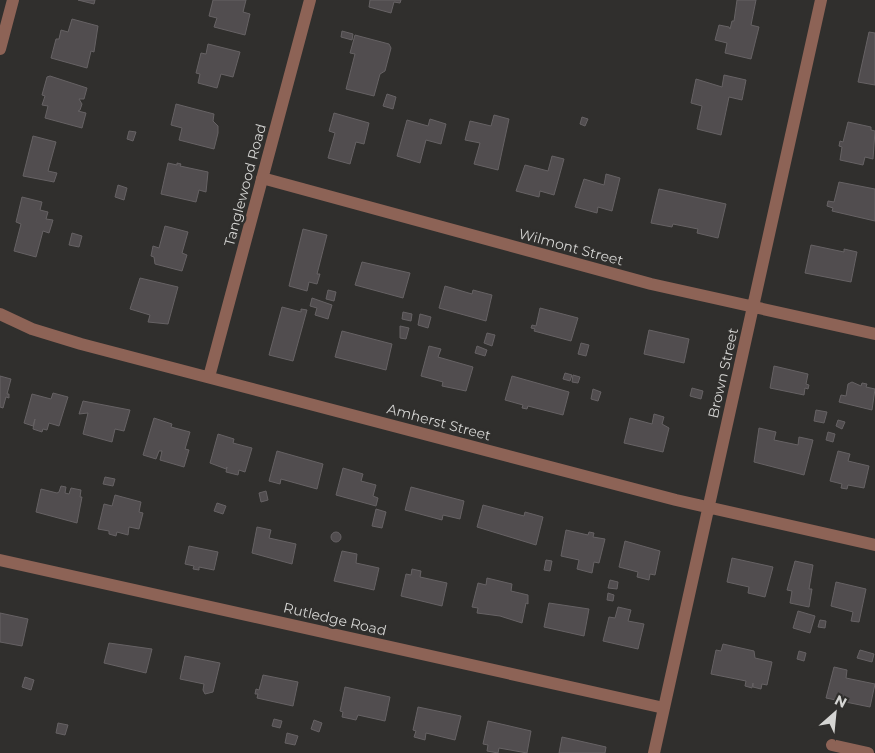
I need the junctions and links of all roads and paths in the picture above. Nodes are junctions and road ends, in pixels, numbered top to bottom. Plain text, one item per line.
1 (13, 0) edge
2 (310, 0) edge
3 (821, 0) edge
4 (0, 49) edge
5 (262, 178) junction
6 (753, 307) junction
7 (0, 314) edge
8 (875, 334) edge
9 (209, 378) junction
10 (708, 508) junction
11 (875, 545) edge
12 (0, 560) edge
13 (664, 708) junction
14 (832, 745) dead end
15 (654, 753) edge
16 (868, 753) edge

1 - 4 street
2 - 5 street, Tanglewood Road
3 - 6 street, Brown Street
5 - 6 street, Wilmont Street
5 - 9 street, Tanglewood Road
6 - 8 street, Wilmont Street
6 - 10 street, Brown Street
7 - 9 street, Amherst Street
9 - 10 street, Amherst Street
10 - 11 street, Amherst Street
10 - 13 street, Brown Street
12 - 13 street, Rutledge Road
13 - 15 street, Brown Street
14 - 16 street

